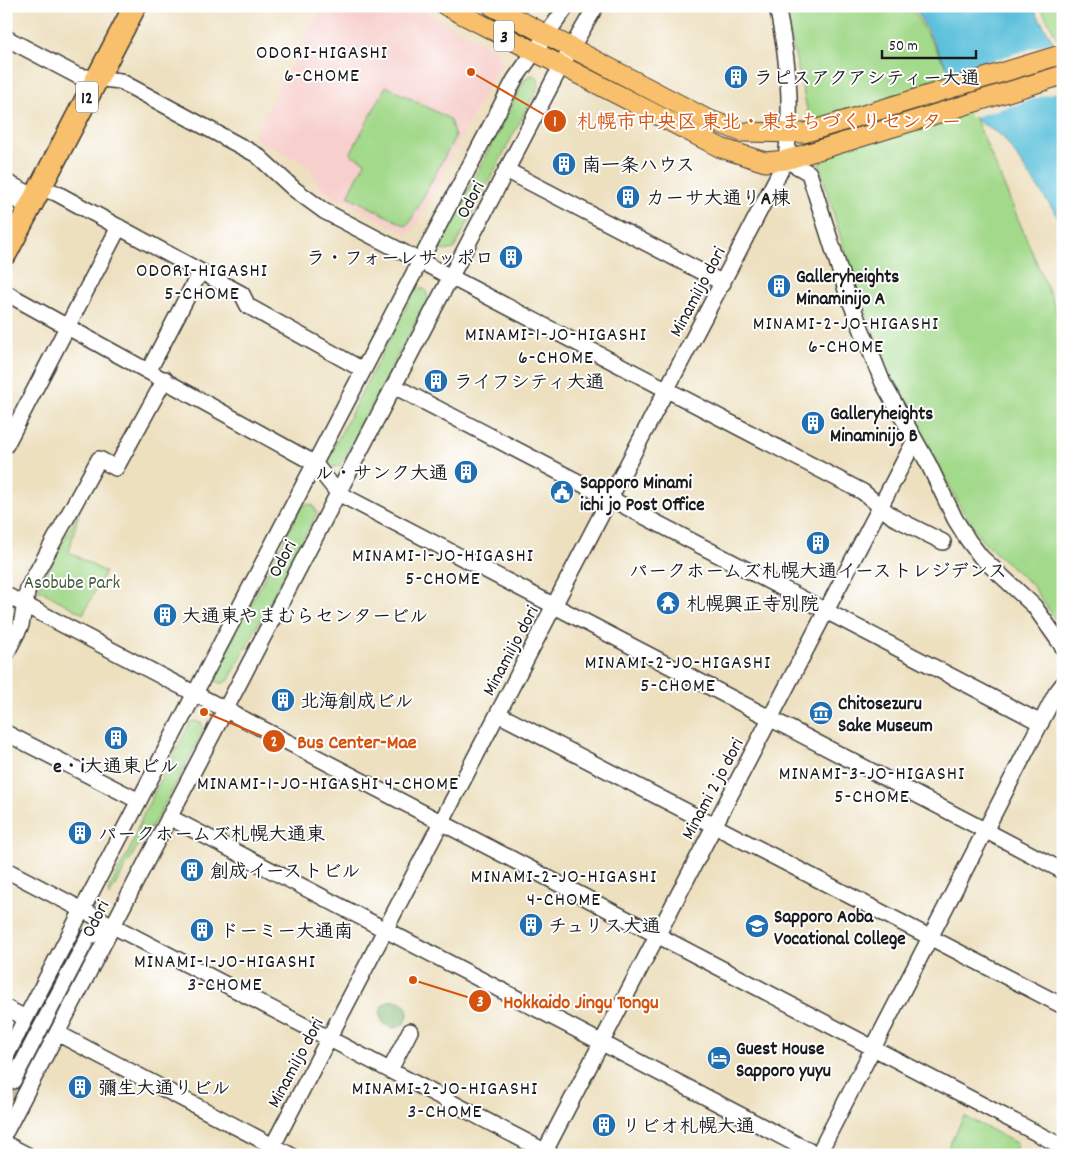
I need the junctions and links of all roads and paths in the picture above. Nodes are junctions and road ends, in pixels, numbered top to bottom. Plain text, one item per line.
1 (135, 6) edge
2 (446, 6) edge
3 (492, 6) edge
4 (568, 6) edge
5 (596, 6) edge
6 (777, 6) edge
7 (548, 36) junction
8 (6, 38) edge
9 (571, 48) junction
10 (535, 53) junction
11 (1063, 54) edge
12 (561, 66) junction
13 (1063, 75) edge
14 (98, 77) junction
15 (789, 134) junction
16 (786, 160) junction
17 (506, 170) junction
18 (6, 182) edge
19 (6, 195) edge
20 (35, 197) junction
21 (119, 227) junction
22 (6, 253) edge
23 (420, 262) junction
24 (200, 272) junction
25 (450, 278) junction
26 (723, 283) junction
27 (6, 294) edge
28 (67, 325) junction
29 (149, 370) junction
30 (364, 370) junction
31 (165, 379) junction
32 (394, 386) junction
33 (667, 390) junction
34 (915, 440) junction
35 (6, 445) edge
36 (314, 463) junction
37 (338, 493) junction
38 (610, 499) junction
39 (880, 506) junction
40 (943, 542) dead end
41 (6, 595) edge
42 (25, 605) junction
43 (554, 607) junction
44 (826, 612) junction
45 (1063, 647) edge
46 (6, 654) edge
47 (1063, 684) edge
48 (195, 693) junction
49 (225, 709) junction
50 (498, 714) junction
51 (1043, 719) junction
52 (770, 720) junction
53 (6, 732) edge
54 (139, 801) junction
55 (169, 817) junction
56 (442, 823) junction
57 (714, 827) junction
58 (986, 831) junction
59 (6, 870) edge
60 (1063, 871) edge
61 (83, 910) junction
62 (113, 926) junction
63 (385, 930) junction
64 (658, 935) junction
65 (88, 937) junction
66 (930, 939) junction
67 (1063, 1006) edge
68 (6, 1008) edge
69 (26, 1018) junction
70 (410, 1031) dead end
71 (56, 1033) junction
72 (329, 1038) junction
73 (602, 1042) junction
74 (874, 1048) junction
75 (6, 1056) edge
76 (390, 1070) junction
77 (13, 1082) tunnel mouth
78 (6, 1131) edge
79 (6, 1144) edge
80 (1063, 1147) edge
81 (270, 1150) edge
82 (547, 1153) edge
83 (26, 1155) edge
84 (290, 1155) edge
85 (817, 1155) edge

1 - 14 highway, 12
2 - 10 main road, 3
3 - 7 main road, 3
4 - 7 street, Odori
5 - 9 street, Odori
6 - 15 street, Minami1jo dori
7 - 9 main road, 3
7 - 10 street, Odori
8 - 14 street
9 - 12 street, Odori
9 - 15 main road, 3
10 - 12 main road, 3
10 - 23 street, Odori
11 - 15 main road, 3
12 - 16 main road, 3
12 - 17 street, Odori
13 - 16 main road, 3
14 - 20 highway, 12
14 - 23 street
15 - 16 street, Minami1jo dori
16 - 26 street, Minami1jo dori
16 - 34 street
17 - 25 street, Odori
17 - 26 street
18 - 20 street
19 - 20 street
20 - 21 street
20 - 22 highway, 12
21 - 24 street
21 - 28 street
23 - 25 street
23 - 30 street, Odori
24 - 29 street
24 - 30 street
25 - 32 street, Odori
25 - 33 street
26 - 33 street, Minami1jo dori
27 - 28 street
28 - 29 street
28 - 35 street
29 - 31 street
30 - 36 street, Odori
31 - 36 street
31 - 42 street
32 - 37 street, Odori
32 - 38 street
33 - 38 street, Minami1jo dori
33 - 39 street
34 - 39 street, Minami 2 jo dori
34 - 45 street
36 - 37 street
36 - 48 street, Odori
37 - 43 street
37 - 49 street, Odori
38 - 43 street, Minami1jo dori
38 - 44 street
39 - 40 street
39 - 44 street, Minami 2 jo dori
41 - 42 street
42 - 46 street
42 - 48 street
43 - 50 street, Minami1jo dori
43 - 52 street
44 - 51 street
44 - 52 street, Minami 2 jo dori
47 - 51 street
48 - 49 street
48 - 54 street, Odori
49 - 55 street, Odori
49 - 56 street
50 - 56 street, Minami1jo dori
50 - 57 street
51 - 58 street
52 - 57 street, Minami 2 jo dori
52 - 58 street
53 - 54 street
54 - 61 street, Odori
55 - 62 street, Odori
55 - 63 street
56 - 63 street, Minami1jo dori
56 - 64 street
57 - 64 street, Minami 2 jo dori
57 - 66 street
58 - 60 street
58 - 66 street
59 - 61 street
61 - 62 street
61 - 65 street
61 - 69 street, Odori
62 - 65 street
62 - 71 street, Odori
62 - 72 street
63 - 72 street, Minami1jo dori
63 - 73 street
64 - 73 street, Minami 2 jo dori
64 - 74 street
65 - 77 street
66 - 67 street
66 - 74 street
68 - 69 street
69 - 75 street, Odori
70 - 76 street
71 - 78 street, Odori
71 - 81 street
72 - 76 street
72 - 81 street, Minami1jo dori
73 - 82 street, Minami 2 jo dori
73 - 85 street
74 - 80 street
74 - 85 street
76 - 82 street
79 - 83 street
81 - 84 street

